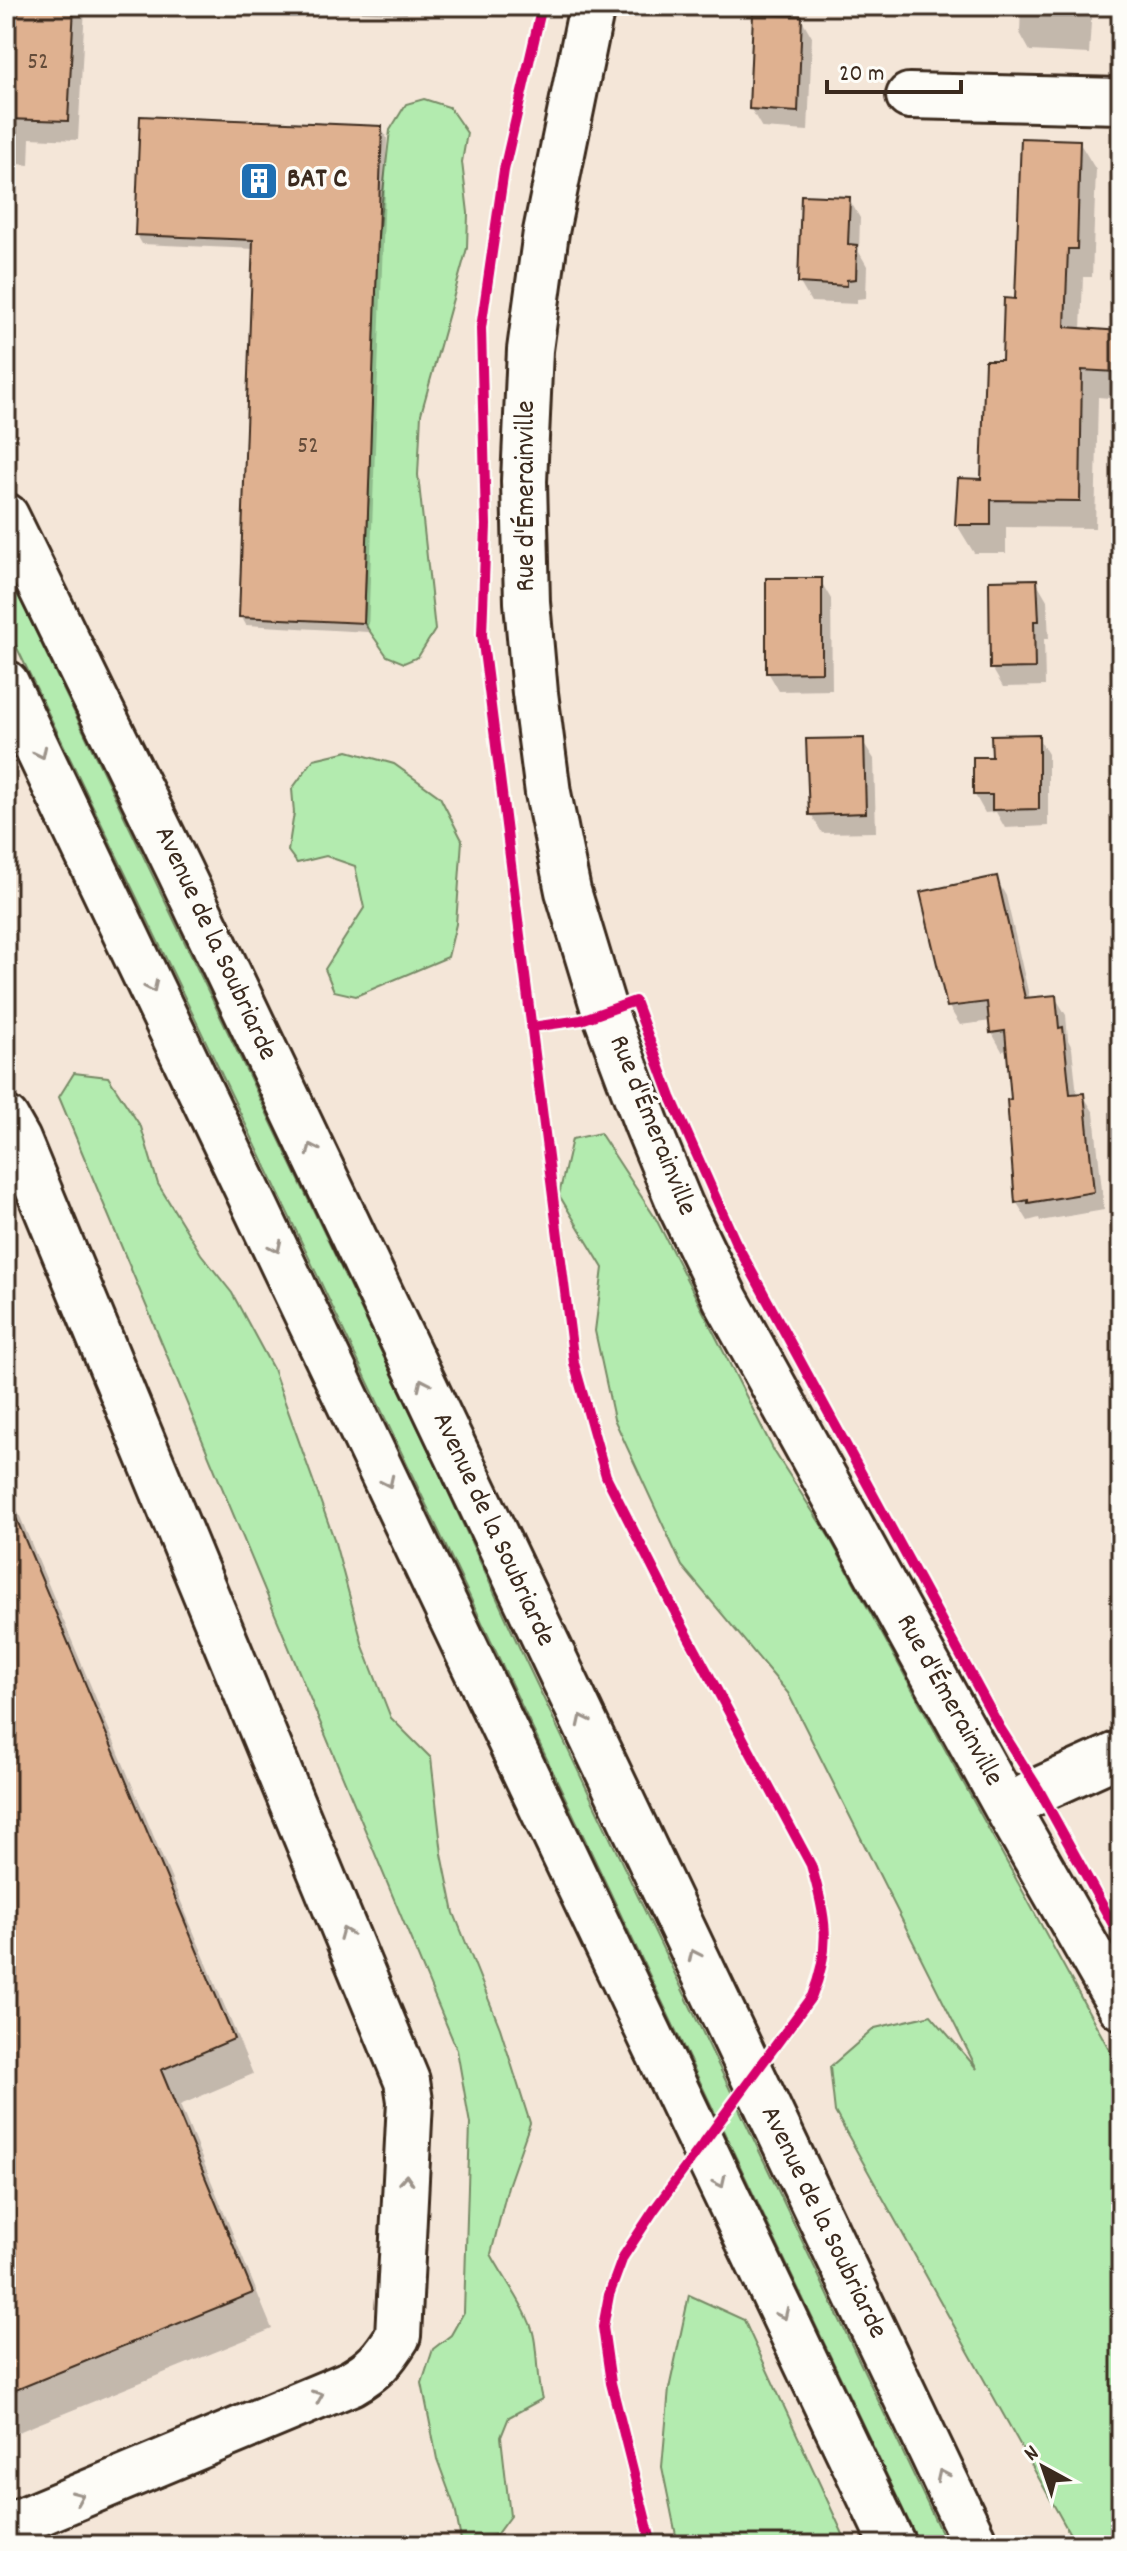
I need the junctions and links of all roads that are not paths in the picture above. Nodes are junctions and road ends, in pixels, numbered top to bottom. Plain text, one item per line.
1 (592, 6) edge
2 (909, 96) dead end
3 (1121, 101) edge
4 (6, 516) edge
5 (6, 683) edge
6 (6, 1119) edge
7 (1121, 1753) edge
8 (1007, 1808) junction
9 (1121, 2007) edge
10 (6, 2527) edge
11 (893, 2545) edge
12 (976, 2545) edge

1 - 8 street, Rue d'Émerainville
2 - 3 street
12 -> 4 street, Avenue de la Soubriarde
5 -> 11 street
10 -> 6 street
7 - 8 street
8 - 9 street, Rue d'Émerainville

